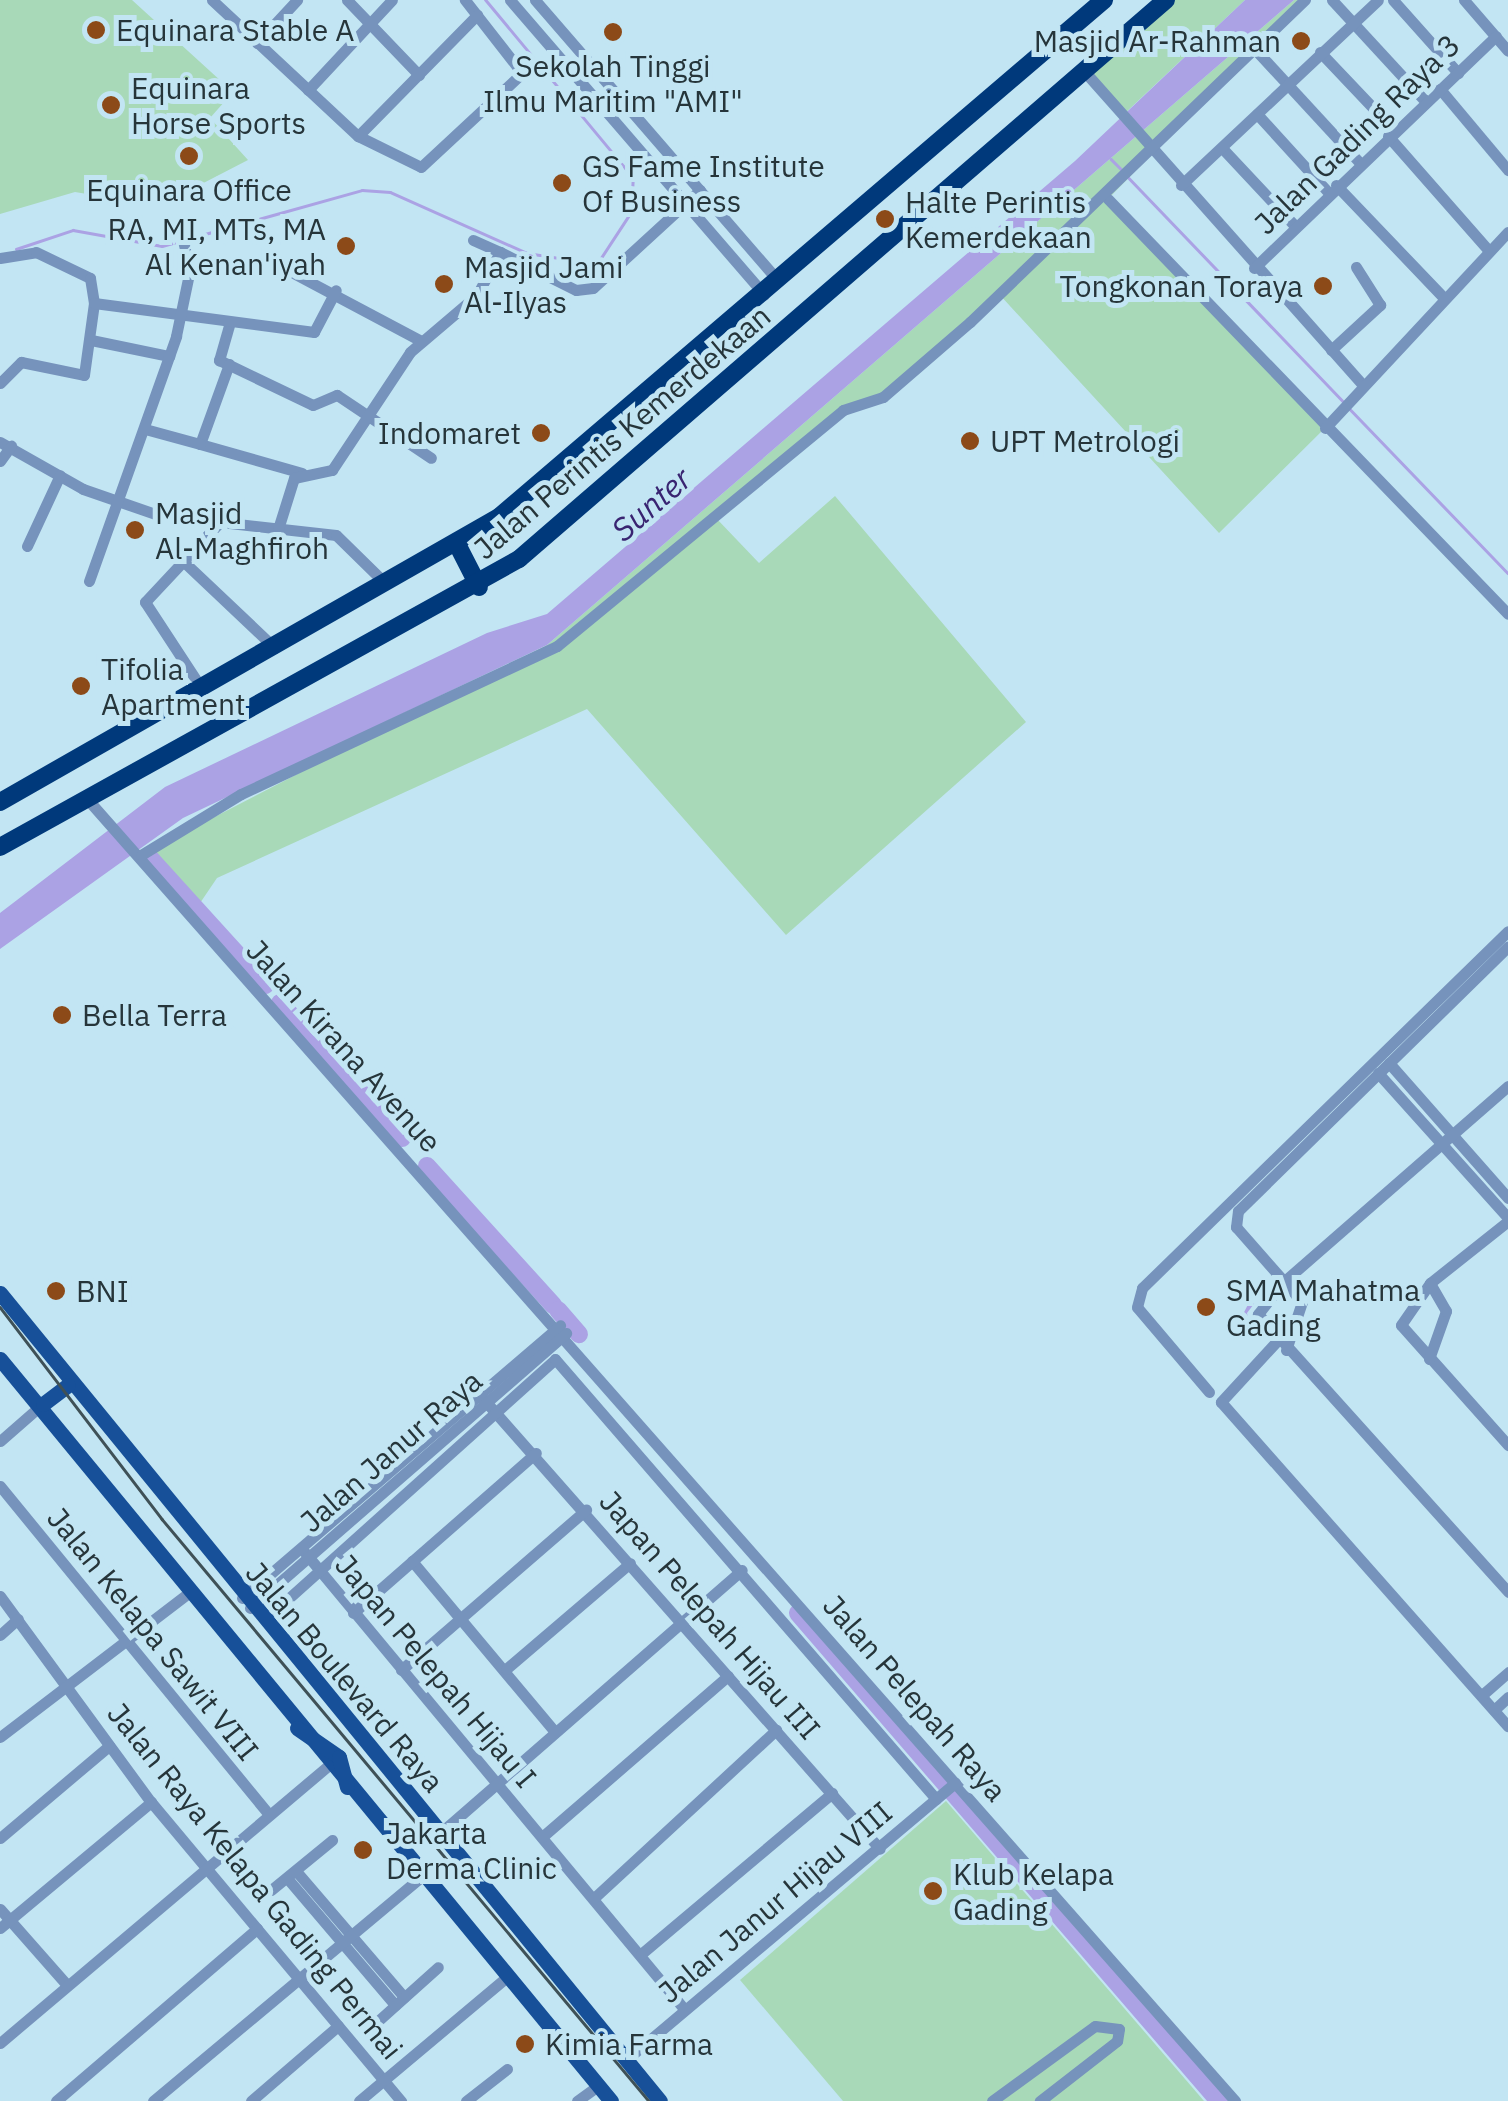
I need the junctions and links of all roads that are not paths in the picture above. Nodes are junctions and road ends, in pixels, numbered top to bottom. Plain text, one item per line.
1 (212, 0) edge
2 (297, 0) edge
3 (347, 0) edge
4 (392, 0) edge
5 (465, 0) edge
6 (510, 0) edge
7 (535, 0) edge
8 (1104, 0) edge
9 (1166, 0) edge
10 (1305, 0) edge
11 (1332, 0) edge
12 (1378, 0) edge
13 (1393, 0) edge
14 (1464, 0) edge
15 (477, 15) junction
16 (1353, 22) junction
17 (369, 24) junction
18 (1496, 36) junction
19 (257, 43) junction
20 (1252, 46) junction
21 (1508, 51) edge
22 (1320, 52) junction
23 (1085, 72) junction
24 (1458, 72) junction
25 (418, 74) junction
26 (1288, 82) junction
27 (1440, 89) junction
28 (308, 90) junction
29 (1426, 102) junction
30 (1256, 114) junction
31 (1391, 133) junction
32 (358, 136) junction
33 (1222, 148) junction
34 (1146, 151) junction
35 (1359, 162) junction
36 (1508, 170) edge
37 (1181, 186) junction
38 (1332, 188) junction
39 (700, 190) junction
40 (1110, 196) junction
41 (689, 201) junction
42 (1295, 226) junction
43 (1508, 232) edge
44 (473, 240) dead end
45 (184, 246) dead end
46 (1488, 250) junction
47 (500, 252) junction
48 (0, 258) edge
49 (280, 266) dead end
50 (1356, 267) dead end
51 (1254, 268) junction
52 (771, 287) junction
53 (336, 290) junction
54 (1442, 296) junction
55 (94, 302) junction
56 (181, 318) junction
57 (230, 322) junction
58 (91, 340) junction
59 (419, 340) junction
60 (1332, 350) junction
61 (168, 356) junction
62 (229, 364) junction
63 (0, 383) edge
64 (1358, 389) junction
65 (368, 414) junction
66 (1329, 423) junction
67 (145, 429) junction
68 (5, 444) edge
69 (200, 444) junction
70 (431, 458) dead end
71 (0, 460) edge
72 (302, 473) junction
73 (60, 476) junction
74 (117, 501) junction
75 (218, 524) junction
76 (278, 529) junction
77 (27, 546) dead end
78 (458, 546) junction
79 (184, 562) junction
80 (89, 581) dead end
81 (386, 584) junction
82 (480, 587) junction
83 (1508, 614) edge
84 (275, 648) junction
85 (202, 689) junction
86 (89, 801) junction
87 (0, 802) edge
88 (0, 847) edge
89 (139, 854) junction
90 (1508, 931) edge
91 (1508, 946) edge
92 (1388, 1063) junction
93 (1378, 1074) junction
94 (1508, 1086) edge
95 (1448, 1141) junction
96 (1508, 1198) edge
97 (1508, 1219) edge
98 (1283, 1282) junction
99 (1430, 1284) junction
100 (0, 1294) edge
101 (563, 1329) junction
102 (1282, 1346) junction
103 (0, 1359) edge
104 (1429, 1360) junction
105 (68, 1386) junction
106 (1209, 1392) dead end
107 (491, 1402) junction
108 (40, 1406) junction
109 (0, 1441) edge
110 (1508, 1445) edge
111 (536, 1453) junction
112 (0, 1486) edge
113 (586, 1510) junction
114 (305, 1553) junction
115 (412, 1561) junction
116 (630, 1564) junction
117 (742, 1570) junction
118 (320, 1572) junction
119 (1508, 1592) edge
120 (187, 1594) junction
121 (0, 1596) edge
122 (246, 1603) junction
123 (353, 1612) junction
124 (270, 1615) dead end
125 (18, 1619) junction
126 (460, 1619) junction
127 (679, 1620) junction
128 (0, 1634) edge
129 (125, 1640) junction
130 (506, 1669) junction
131 (401, 1670) junction
132 (1508, 1672) edge
133 (728, 1676) junction
134 (67, 1685) junction
135 (1482, 1695) junction
136 (1508, 1698) edge
137 (1494, 1710) junction
138 (1508, 1726) edge
139 (776, 1730) junction
140 (554, 1732) junction
141 (0, 1737) edge
142 (361, 1740) junction
143 (110, 1746) junction
144 (333, 1761) junction
145 (496, 1782) junction
146 (954, 1783) junction
147 (832, 1793) junction
148 (938, 1797) junction
149 (151, 1802) junction
150 (268, 1814) junction
151 (438, 1834) junction
152 (542, 1837) junction
153 (0, 1838) edge
154 (332, 1840) dead end
155 (880, 1849) junction
156 (206, 1869) junction
157 (291, 1874) junction
158 (423, 1875) junction
159 (271, 1890) dead end
160 (594, 1898) junction
161 (0, 1908) edge
162 (5, 1924) edge
163 (256, 1930) junction
164 (346, 1940) junction
165 (641, 1954) junction
166 (438, 1967) dead end
167 (507, 1977) junction
168 (299, 1978) junction
169 (67, 1986) junction
170 (400, 2001) junction
171 (686, 2010) junction
172 (380, 2020) dead end
173 (338, 2026) junction
174 (0, 2043) edge
175 (627, 2059) junction
176 (1045, 2065) junction
177 (507, 2069) dead end
178 (384, 2080) junction
179 (598, 2086) junction
180 (1058, 2087) junction
181 (476, 2098) edge
182 (56, 2101) edge
183 (154, 2101) edge
184 (250, 2101) edge
185 (360, 2101) edge
186 (402, 2101) edge
187 (577, 2101) edge
188 (611, 2101) edge
189 (660, 2101) edge
190 (992, 2101) edge
191 (1040, 2101) edge
192 (1235, 2101) edge

1 - 19 street
2 - 19 street
3 - 17 street
4 - 17 street
5 - 15 street
6 - 41 street
7 - 39 street
8 - 52 highway, Jalan Perintis Kemerdekaan
9 - 23 highway, Jalan Perintis Kemerdekaan
10 - 20 street
11 - 16 street
12 - 16 street
13 - 24 street
14 - 18 street
15 - 25 street
15 - 32 street
16 - 22 street
16 - 29 street
17 - 25 street
17 - 28 street
18 - 21 street
18 - 24 street, Jalan Gading Raya 3
19 - 28 street
20 - 26 street
20 - 34 street
22 - 26 street
22 - 31 street
23 - 34 street
23 - 82 highway, Jalan Perintis Kemerdekaan
24 - 27 street, Jalan Gading Raya 3
25 - 32 street
26 - 30 street
26 - 35 street
27 - 29 street, Jalan Gading Raya 3
27 - 36 street
28 - 32 street
29 - 31 street, Jalan Gading Raya 3
30 - 33 street
30 - 38 street
31 - 35 street, Jalan Gading Raya 3
31 - 46 street
33 - 37 street
33 - 42 street
34 - 37 street
34 - 40 street
35 - 38 street, Jalan Gading Raya 3
37 - 51 street
38 - 42 street, Jalan Gading Raya 3
38 - 54 street
39 - 41 street
39 - 52 street
40 - 66 street
40 - 89 street
41 - 47 street
41 - 52 street
42 - 51 street, Jalan Gading Raya 3
43 - 46 street
44 - 47 street
45 - 56 street
46 - 54 street
47 - 59 street
48 - 55 street
49 - 53 street
50 - 60 street
51 - 60 street
52 - 78 highway, Jalan Perintis Kemerdekaan
53 - 57 street
53 - 59 street
54 - 64 street
55 - 56 street
55 - 58 street
56 - 57 street
56 - 61 street
57 - 62 street
58 - 61 street
58 - 63 street
59 - 65 street
60 - 64 street
61 - 67 street
62 - 65 street
62 - 69 street
64 - 66 street
65 - 70 street
65 - 72 street
66 - 83 street
67 - 69 street
67 - 74 street
68 - 71 street
68 - 73 street
69 - 72 street
72 - 76 street
73 - 74 street
73 - 77 street
74 - 75 street
74 - 80 street
75 - 76 street
75 - 79 street
76 - 81 street
78 - 81 highway, Jalan Perintis Kemerdekaan
78 - 82 highway
79 - 84 street
79 - 85 street
81 - 84 highway, Jalan Perintis Kemerdekaan
82 - 86 highway, Jalan Perintis Kemerdekaan
84 - 85 highway, Jalan Perintis Kemerdekaan
85 - 87 highway, Jalan Perintis Kemerdekaan
86 - 88 highway, Jalan Perintis Kemerdekaan
86 - 89 street, Jalan Kirana Avenue
89 - 101 street, Jalan Kirana Avenue
90 - 106 street
91 - 92 street
92 - 93 street
92 - 95 street
93 - 95 street
93 - 98 street
94 - 95 street
95 - 96 street
95 - 97 street
95 - 98 street
97 - 99 street
98 - 102 street
98 - 102 street
99 - 104 street
99 - 104 street
100 - 105 main road, Jalan Boulevard Raya
101 - 107 street, Jalan Janur Raya
101 - 146 street, Jalan Pelepah Raya
102 - 119 street
102 - 135 street
103 - 108 main road
104 - 110 street
105 - 108 main road
105 - 122 main road, Jalan Boulevard Raya
107 - 111 street, Japan Pelepah Hijau III
107 - 114 street, Jalan Janur Raya
107 - 117 street, Jalan Pelepah Raya
107 - 118 street
108 - 109 street
108 - 120 main road
111 - 113 street, Japan Pelepah Hijau III
111 - 115 street
112 - 129 street, Jalan Kelapa Sawit VIII
113 - 116 street, Japan Pelepah Hijau III
113 - 126 street
114 - 118 street, Japan Pelepah Hijau I
114 - 122 street, Jalan Janur Raya
115 - 123 street
115 - 126 street
116 - 127 street, Japan Pelepah Hijau III
116 - 130 street
117 - 127 street
117 - 148 street, Jalan Pelepah Raya
118 - 123 street, Japan Pelepah Hijau I
118 - 124 street
120 - 129 street
120 - 144 main road
121 - 125 street, Jalan Raya Kelapa Gading Permai
122 - 142 main road, Jalan Boulevard Raya
123 - 131 street, Japan Pelepah Hijau I
125 - 128 street
125 - 134 street, Jalan Raya Kelapa Gading Permai
126 - 130 street
126 - 131 street
127 - 133 street, Japan Pelepah Hijau III
127 - 140 street
129 - 134 street
129 - 150 street, Jalan Kelapa Sawit VIII
130 - 140 street
131 - 145 street, Japan Pelepah Hijau I
132 - 135 street
133 - 139 street, Japan Pelepah Hijau III
133 - 152 street
134 - 141 street
134 - 143 street, Jalan Raya Kelapa Gading Permai
135 - 137 street
136 - 137 street
137 - 138 street
139 - 147 street, Japan Pelepah Hijau III
139 - 160 street
140 - 145 street
142 - 144 main road
142 - 151 main road, Jalan Boulevard Raya
143 - 149 street, Jalan Raya Kelapa Gading Permai
143 - 153 street
144 - 150 street
144 - 158 main road
145 - 151 street
145 - 152 street, Japan Pelepah Hijau I
146 - 148 street, Jalan Janur Hijau VIII
146 - 192 street, Jalan Pelepah Raya
147 - 155 street, Japan Pelepah Hijau III
147 - 165 street
148 - 155 street, Jalan Janur Hijau VIII
149 - 156 street, Jalan Raya Kelapa Gading Permai
149 - 162 street
150 - 156 street
151 - 175 main road, Jalan Boulevard Raya
152 - 160 street, Japan Pelepah Hijau I
154 - 157 street
155 - 171 street, Jalan Janur Hijau VIII
156 - 163 street, Jalan Raya Kelapa Gading Permai
156 - 169 street
157 - 159 street
157 - 164 street
158 - 164 street
158 - 167 main road
160 - 165 street, Japan Pelepah Hijau I
161 - 162 street
162 - 169 street
163 - 168 street, Jalan Raya Kelapa Gading Permai
163 - 182 street
164 - 168 street
164 - 170 street
165 - 171 street, Japan Pelepah Hijau I
166 - 170 street
167 - 178 street
167 - 179 main road
168 - 173 street, Jalan Raya Kelapa Gading Permai
168 - 183 street
169 - 174 street
170 - 172 street
171 - 175 street, Jalan Janur Hijau VIII
173 - 178 street, Jalan Raya Kelapa Gading Permai
173 - 184 street
175 - 189 main road, Jalan Boulevard Raya
176 - 180 street
176 - 180 street
176 - 190 street
177 - 181 street
178 - 185 street
178 - 186 street, Jalan Raya Kelapa Gading Permai
179 - 187 street
179 - 188 main road
180 - 191 street

